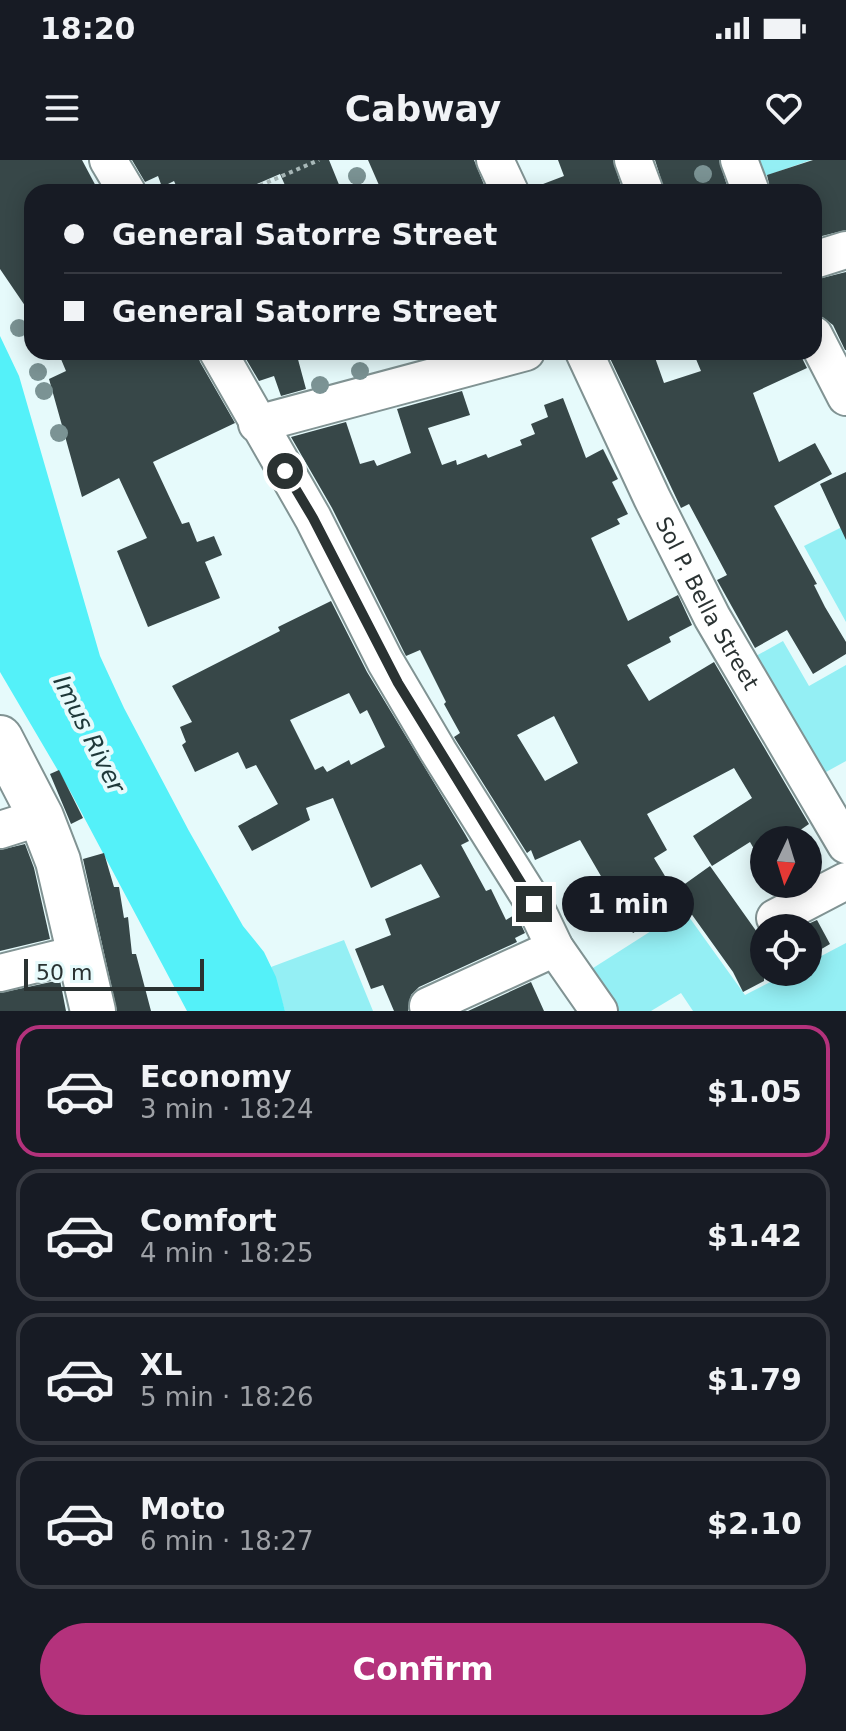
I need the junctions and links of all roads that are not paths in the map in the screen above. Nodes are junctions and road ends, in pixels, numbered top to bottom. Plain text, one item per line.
1 (108, 160) edge
2 (495, 160) edge
3 (633, 160) edge
4 (739, 160) edge
5 (122, 184) edge
6 (506, 184) edge
7 (642, 184) edge
8 (748, 184) edge
9 (846, 250) edge
10 (822, 258) edge
11 (822, 350) edge
12 (222, 360) edge
13 (496, 360) edge
14 (588, 360) edge
15 (846, 397) edge
16 (257, 424) junction
17 (0, 738) edge
18 (41, 817) junction
19 (0, 830) edge
20 (846, 845) edge
21 (846, 881) edge
22 (783, 914) edge
23 (555, 948) junction
24 (81, 953) junction
25 (0, 973) edge
26 (428, 1006) dead end
27 (93, 1011) edge
28 (599, 1011) edge

1 - 5 street
2 - 6 street
3 - 7 street
4 - 8 street
9 - 10 street
11 - 15 street
12 - 16 street
13 - 16 street
14 - 20 street, Sol P. Bella Street
16 - 23 street
17 - 18 main road
18 - 19 street
18 - 24 main road
21 - 22 street
23 - 26 street
23 - 28 street
24 - 25 street
24 - 27 main road

